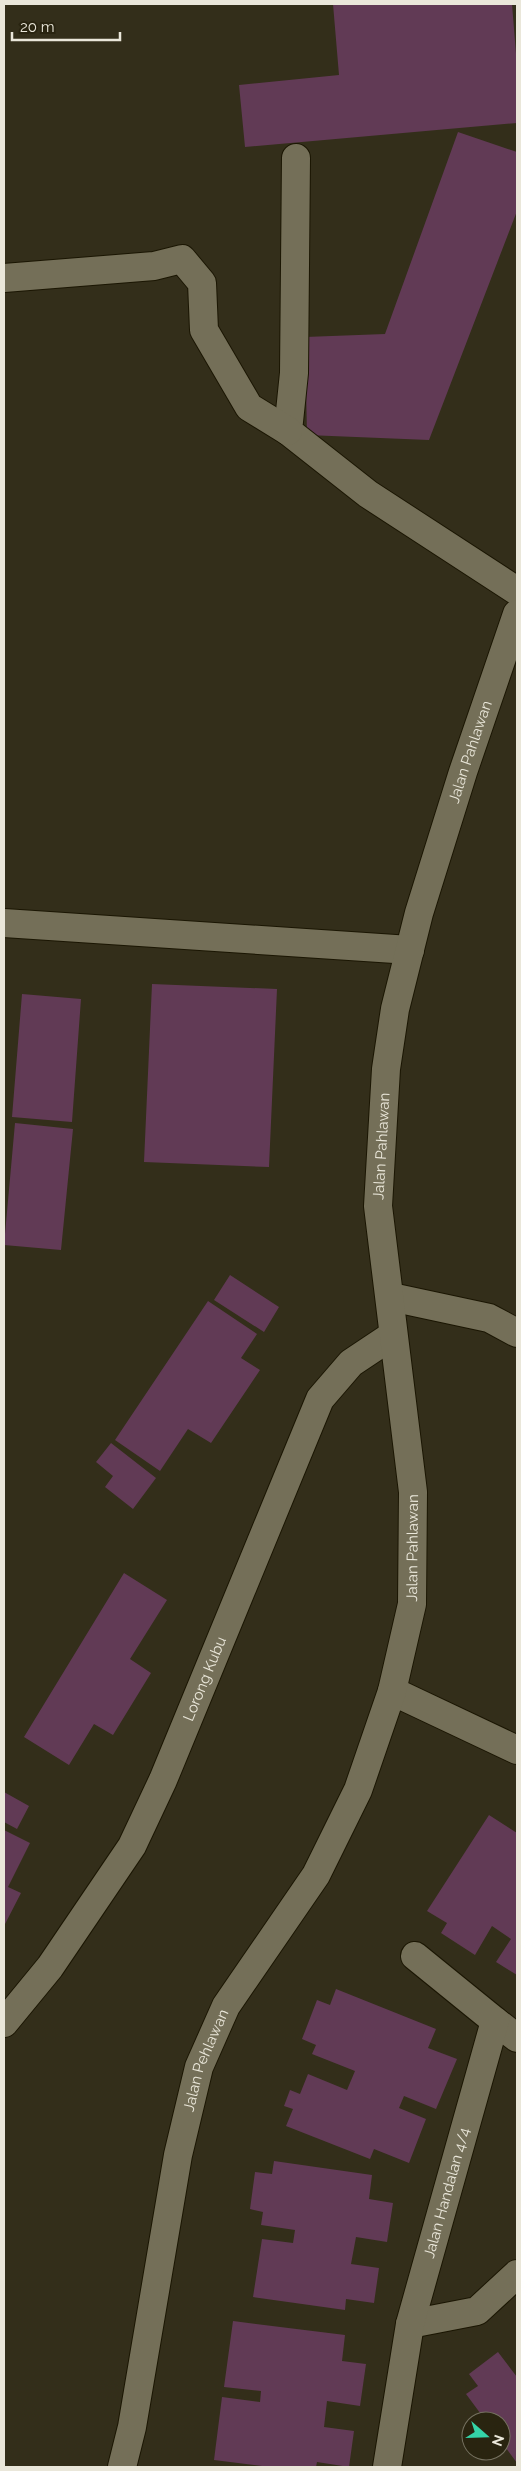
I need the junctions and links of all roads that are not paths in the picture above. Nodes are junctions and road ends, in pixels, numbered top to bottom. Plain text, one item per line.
1 (296, 158) dead end
2 (4, 278) edge
3 (288, 431) junction
4 (517, 591) edge
5 (517, 614) edge
6 (4, 923) edge
7 (410, 950) junction
8 (391, 1297) junction
9 (517, 1333) edge
10 (393, 1335) junction
11 (392, 1691) junction
12 (517, 1750) edge
13 (415, 1956) dead end
14 (494, 2021) junction
15 (4, 2023) edge
16 (517, 2038) edge
17 (517, 2274) edge
18 (410, 2324) junction
19 (122, 2467) edge
20 (387, 2467) edge

1 - 3 street
2 - 3 street
3 - 4 street
5 - 7 street, Jalan Pahlawan
6 - 7 street
7 - 8 street, Jalan Pahlawan
8 - 9 street
8 - 10 street, Jalan Pahlawan
10 - 11 street, Jalan Pahlawan
10 - 15 street, Lorong Kubu
11 - 12 street
11 - 19 street, Jalan Pehlawan
13 - 14 street
14 - 16 street
14 - 18 street, Jalan Handalan 4/4
17 - 18 street
18 - 20 street, Jalan Handalan 4/4

